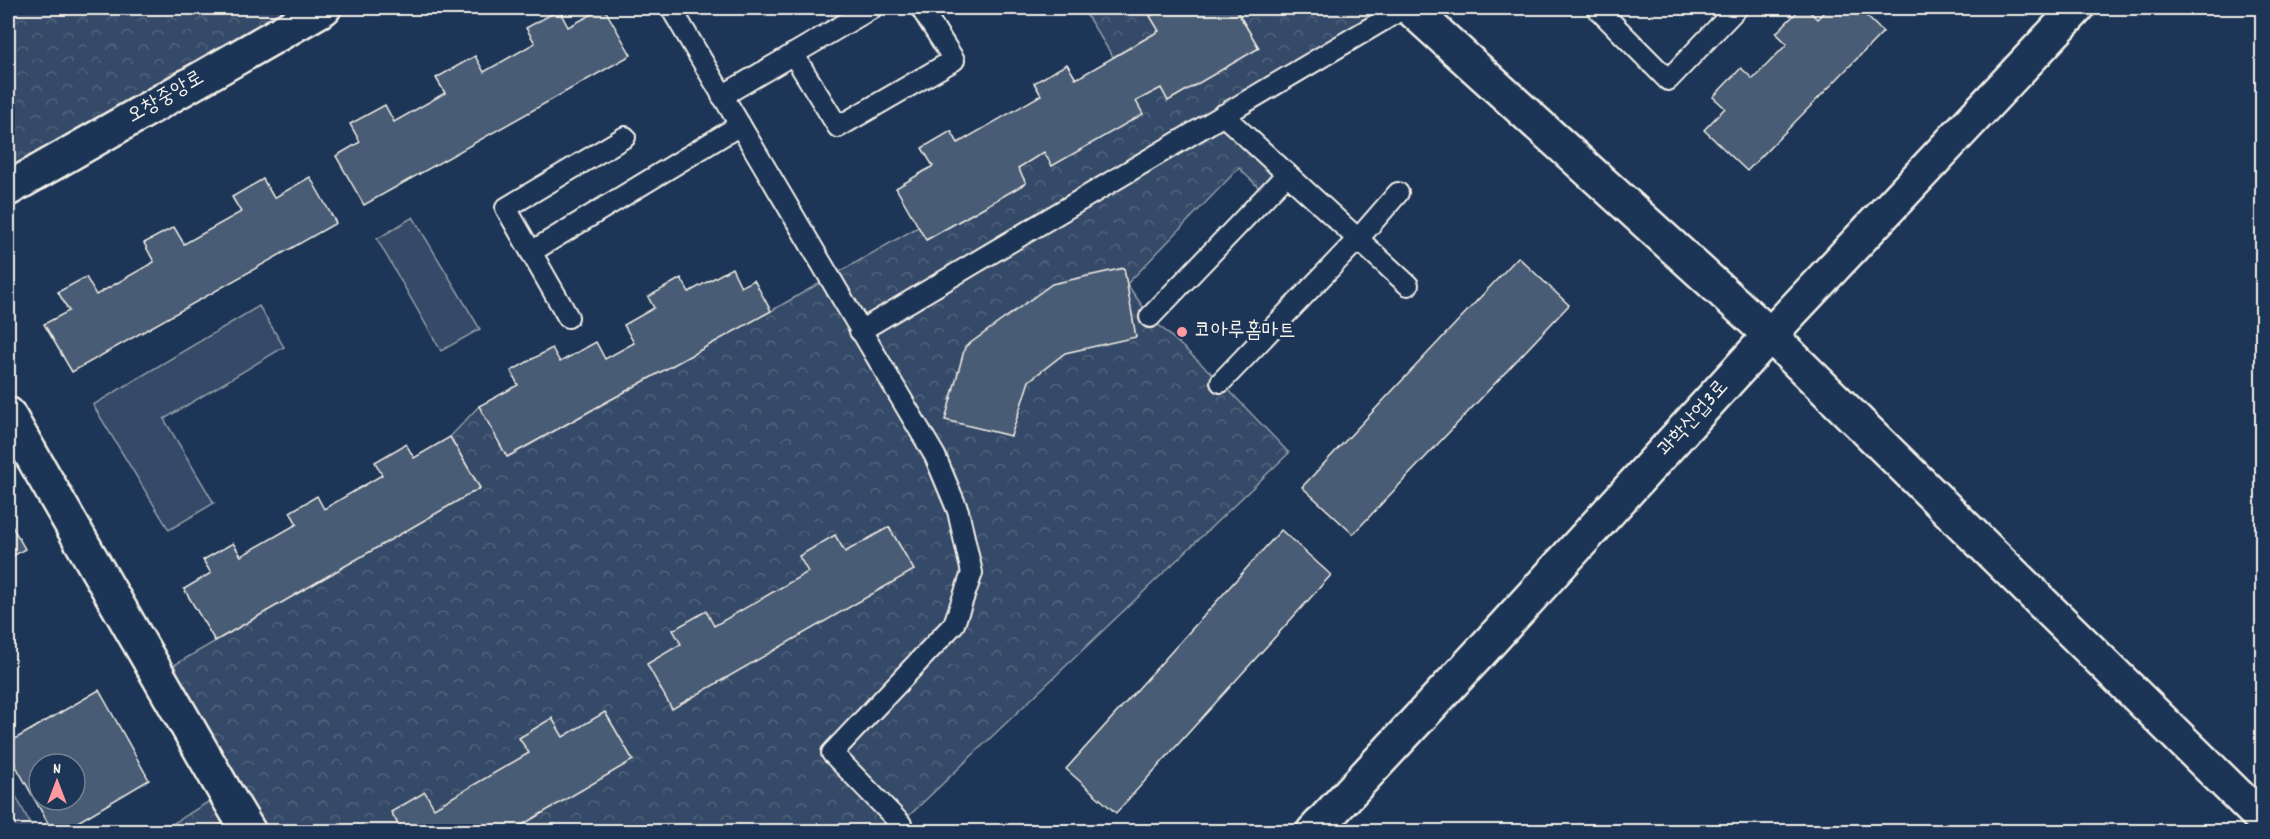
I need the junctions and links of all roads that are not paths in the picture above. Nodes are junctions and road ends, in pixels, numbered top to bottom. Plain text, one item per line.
1 (324, 8) edge
2 (670, 8) edge
3 (872, 8) edge
4 (921, 8) edge
5 (1404, 8) edge
6 (1410, 8) edge
7 (1597, 8) edge
8 (1737, 8) edge
9 (2077, 8) edge
10 (793, 54) junction
11 (722, 96) junction
12 (1223, 115) junction
13 (740, 125) junction
14 (625, 137) dead end
15 (1287, 174) junction
16 (8, 189) edge
17 (1398, 193) dead end
18 (1358, 239) junction
19 (531, 252) junction
20 (1408, 285) dead end
21 (568, 317) dead end
22 (1149, 317) dead end
23 (860, 331) junction
24 (1770, 335) junction
25 (1221, 382) dead end
26 (8, 414) edge
27 (2262, 819) edge
28 (901, 824) dead end
29 (249, 831) edge
30 (1312, 831) edge

1 - 16 street, 오창중앙로
2 - 11 lane
3 - 10 lane
4 - 10 lane
5 - 12 lane
6 - 24 street
7 - 8 lane
9 - 24 street, 과학산업3로
10 - 11 lane
11 - 13 lane
12 - 15 lane
12 - 23 lane
13 - 19 lane
13 - 23 lane
14 - 19 lane
15 - 18 lane
15 - 22 lane
17 - 18 lane
18 - 20 lane
18 - 25 lane
19 - 21 lane
23 - 28 lane
24 - 27 street
24 - 30 street, 과학산업3로
26 - 29 street

